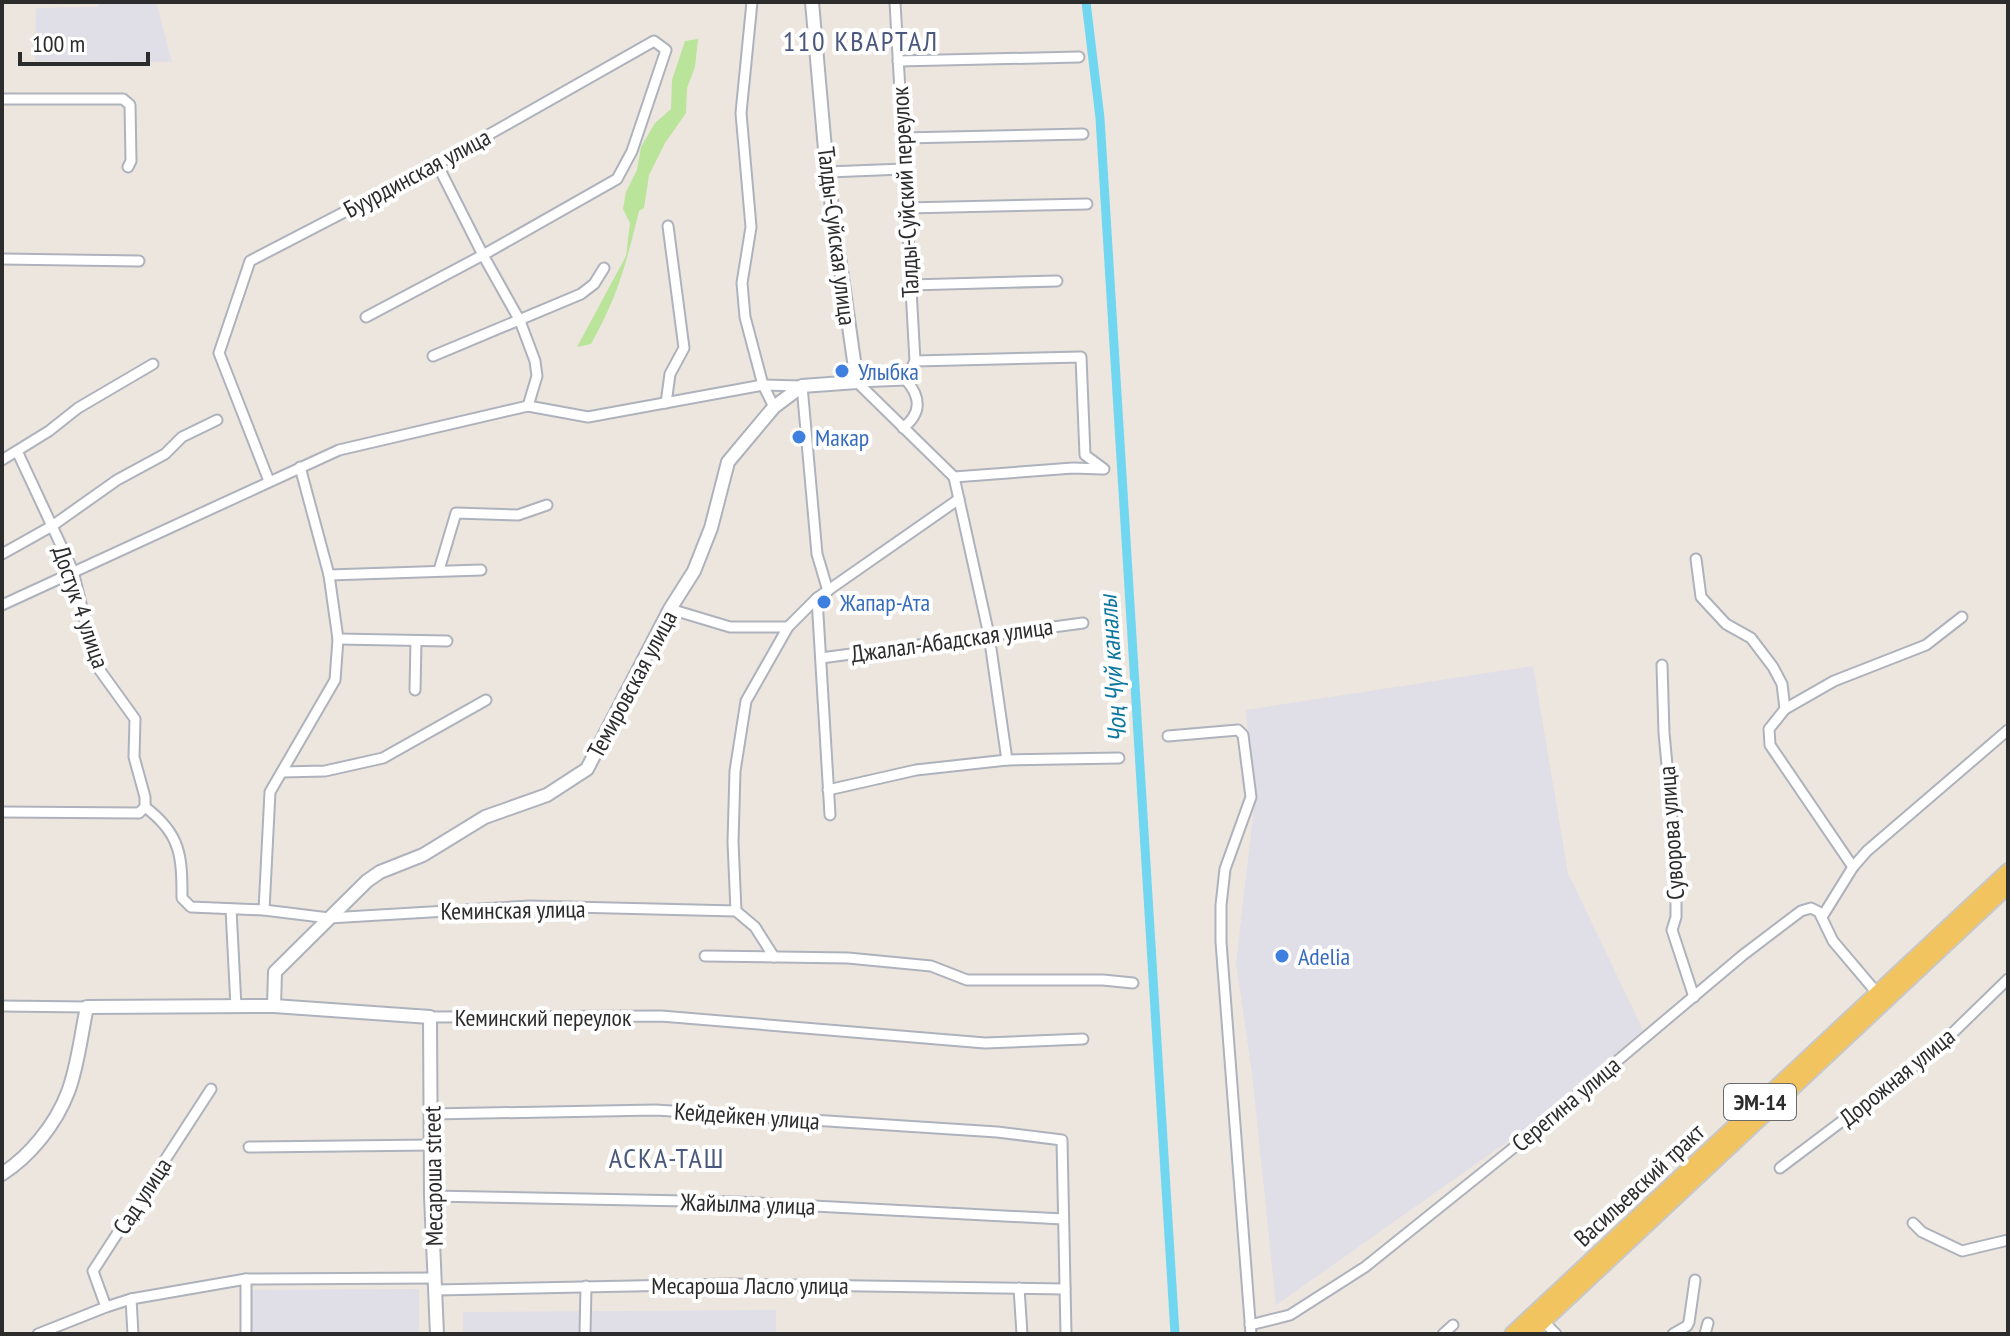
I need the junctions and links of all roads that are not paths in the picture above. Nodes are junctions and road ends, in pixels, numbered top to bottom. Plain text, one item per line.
1 (752, 2) edge
2 (812, 2) edge
3 (895, 2) edge
4 (1079, 57) dead end
5 (898, 61) junction
6 (2, 99) edge
7 (1083, 134) dead end
8 (903, 138) junction
9 (437, 164) junction
10 (128, 167) dead end
11 (904, 169) junction
12 (827, 172) junction
13 (1087, 204) dead end
14 (906, 208) junction
15 (668, 226) dead end
16 (483, 255) junction
17 (2, 259) edge
18 (139, 261) dead end
19 (604, 268) dead end
20 (1057, 281) dead end
21 (911, 285) junction
22 (366, 317) dead end
23 (520, 321) junction
24 (433, 356) dead end
25 (915, 361) junction
26 (153, 364) dead end
27 (906, 380) junction
28 (857, 382) junction
29 (763, 385) junction
30 (802, 386) junction
31 (666, 403) junction
32 (528, 406) junction
33 (774, 407) junction
34 (217, 420) dead end
35 (903, 428) junction
36 (17, 451) junction
37 (2, 460) edge
38 (300, 467) junction
39 (954, 477) junction
40 (269, 481) junction
41 (959, 499) junction
42 (547, 505) dead end
43 (52, 526) junction
44 (2, 554) edge
45 (1696, 559) dead end
46 (439, 570) junction
47 (481, 570) dead end
48 (73, 571) junction
49 (329, 575) junction
50 (828, 591) junction
51 (817, 598) junction
52 (2, 605) edge
53 (670, 609) junction
54 (1962, 617) dead end
55 (1083, 623) dead end
56 (788, 627) junction
57 (989, 635) junction
58 (338, 639) junction
59 (416, 641) junction
60 (447, 641) dead end
61 (821, 658) junction
62 (1662, 665) dead end
63 (415, 690) dead end
64 (486, 700) dead end
65 (1785, 709) junction
66 (2008, 730) edge
67 (1168, 736) dead end
68 (1119, 758) dead end
69 (1007, 760) junction
70 (282, 772) junction
71 (828, 790) junction
72 (145, 807) junction
73 (2, 812) edge
74 (830, 815) dead end
75 (1853, 867) junction
76 (2008, 871) edge
77 (2008, 886) edge
78 (231, 909) junction
79 (264, 910) junction
80 (736, 911) junction
81 (1822, 917) junction
82 (329, 918) junction
83 (705, 956) dead end
84 (774, 957) junction
85 (2008, 979) edge
86 (1133, 983) dead end
87 (1877, 993) junction
88 (1694, 997) junction
89 (2, 1006) edge
90 (274, 1006) junction
91 (87, 1007) junction
92 (236, 1007) junction
93 (430, 1017) junction
94 (1083, 1039) dead end
95 (211, 1089) dead end
96 (431, 1114) junction
97 (432, 1145) junction
98 (249, 1147) dead end
99 (1780, 1168) dead end
100 (2, 1174) edge
101 (431, 1196) junction
102 (1063, 1219) junction
103 (1913, 1223) dead end
104 (2008, 1240) edge
105 (246, 1279) junction
106 (1695, 1280) dead end
107 (435, 1284) junction
108 (586, 1286) junction
109 (1019, 1288) junction
110 (1065, 1289) junction
111 (131, 1299) junction
112 (106, 1307) junction
113 (1543, 1321) junction
114 (1708, 1323) dead end
115 (1453, 1325) dead end
116 (1251, 1330) edge
117 (38, 1334) edge
118 (133, 1334) edge
119 (246, 1334) edge
120 (437, 1334) edge
121 (585, 1334) edge
122 (1022, 1334) edge
123 (1066, 1334) edge
124 (1443, 1334) edge
125 (1512, 1334) edge
126 (1530, 1334) edge
127 (1556, 1334) edge
128 (1673, 1334) edge
129 (1705, 1334) edge

1 - 29 street
2 - 12 street, Талды-Суйская улица
3 - 5 street, Талды-Суйский переулок
4 - 5 street
5 - 8 street, Талды-Суйский переулок
6 - 10 street
7 - 8 street
8 - 11 street, Талды-Суйский переулок
9 - 16 street
9 - 16 street, Буурдинская улица
9 - 40 street, Буурдинская улица
11 - 12 street
11 - 14 street, Талды-Суйский переулок
12 - 28 street, Талды-Суйская улица
13 - 14 street
14 - 21 street, Талды-Суйский переулок
15 - 31 street
16 - 22 street
16 - 23 street
17 - 18 street
19 - 23 street
20 - 21 street
21 - 25 street, Талды-Суйский переулок
23 - 24 street
23 - 32 street
25 - 27 street, Талды-Суйский переулок
25 - 39 street
26 - 36 street
27 - 28 street
27 - 35 street
28 - 30 street
28 - 35 street
29 - 30 street
29 - 31 street
29 - 33 street
30 - 33 street, Темировская улица
30 - 50 street
31 - 32 street
32 - 38 street
33 - 53 street, Темировская улица
34 - 43 street
35 - 39 street
36 - 37 street
36 - 43 street, Достук 4 улица
38 - 40 street
38 - 49 street
39 - 41 street
40 - 48 street
41 - 50 street
41 - 57 street
42 - 46 street
43 - 44 street
43 - 48 street, Достук 4 улица
45 - 65 street
46 - 47 street
46 - 49 street
48 - 52 street
48 - 72 street, Достук 4 улица
49 - 58 street
50 - 51 street
51 - 56 street
51 - 61 street
53 - 56 street
53 - 82 street, Темировская улица
54 - 65 street
55 - 57 street, Джалал-Абадская улица
56 - 80 street
57 - 61 street, Джалал-Абадская улица
57 - 69 street
58 - 59 street
58 - 70 street
59 - 60 street
59 - 63 street
61 - 71 street
62 - 88 street, Суворова улица
64 - 70 street
65 - 75 street
66 - 75 street
67 - 116 street
68 - 69 street
69 - 71 street
70 - 79 street
71 - 74 street
72 - 73 street
72 - 78 street, Кеминская улица
75 - 81 street
76 - 87 main road, Васильевский тракт / ЭМ-14
77 - 113 main road, Васильевский тракт / ЭМ-14
78 - 79 street, Кеминская улица
78 - 92 street
79 - 82 street, Кеминская улица
80 - 82 street, Кеминская улица
80 - 84 street
81 - 87 street
81 - 88 street, Серегина улица
82 - 90 street, Темировская улица
83 - 84 street
84 - 86 street
85 - 99 street, Дорожная улица
87 - 125 main road, Васильевский тракт / ЭМ-14
88 - 116 street, Серегина улица
89 - 91 street, Кеминский переулок
90 - 92 street, Кеминский переулок
90 - 93 street, Кеминский переулок
91 - 92 street, Кеминский переулок
91 - 100 street
93 - 94 street, Кеминский переулок
93 - 96 street, Месароша street
95 - 112 street, Сад улица
96 - 97 street, Месароша street
96 - 102 street, Кейдейкен улица
97 - 98 street
97 - 101 street, Месароша street
101 - 102 street, Жайылма улица
101 - 107 street, Месароша street
102 - 110 street
103 - 104 street
105 - 107 street, Месароша Ласло улица
105 - 111 street, Месароша Ласло улица
105 - 119 street
106 - 128 street
107 - 108 street, Месароша Ласло улица
107 - 120 street, Месароша street
108 - 109 street, Месароша Ласло улица
108 - 121 street
109 - 110 street, Месароша Ласло улица
109 - 122 street
110 - 123 street
111 - 112 street, Месароша Ласло улица
111 - 118 street
112 - 117 street, Месароша Ласло улица
113 - 126 main road, Васильевский тракт / ЭМ-14
113 - 127 street
114 - 129 street
115 - 124 street

